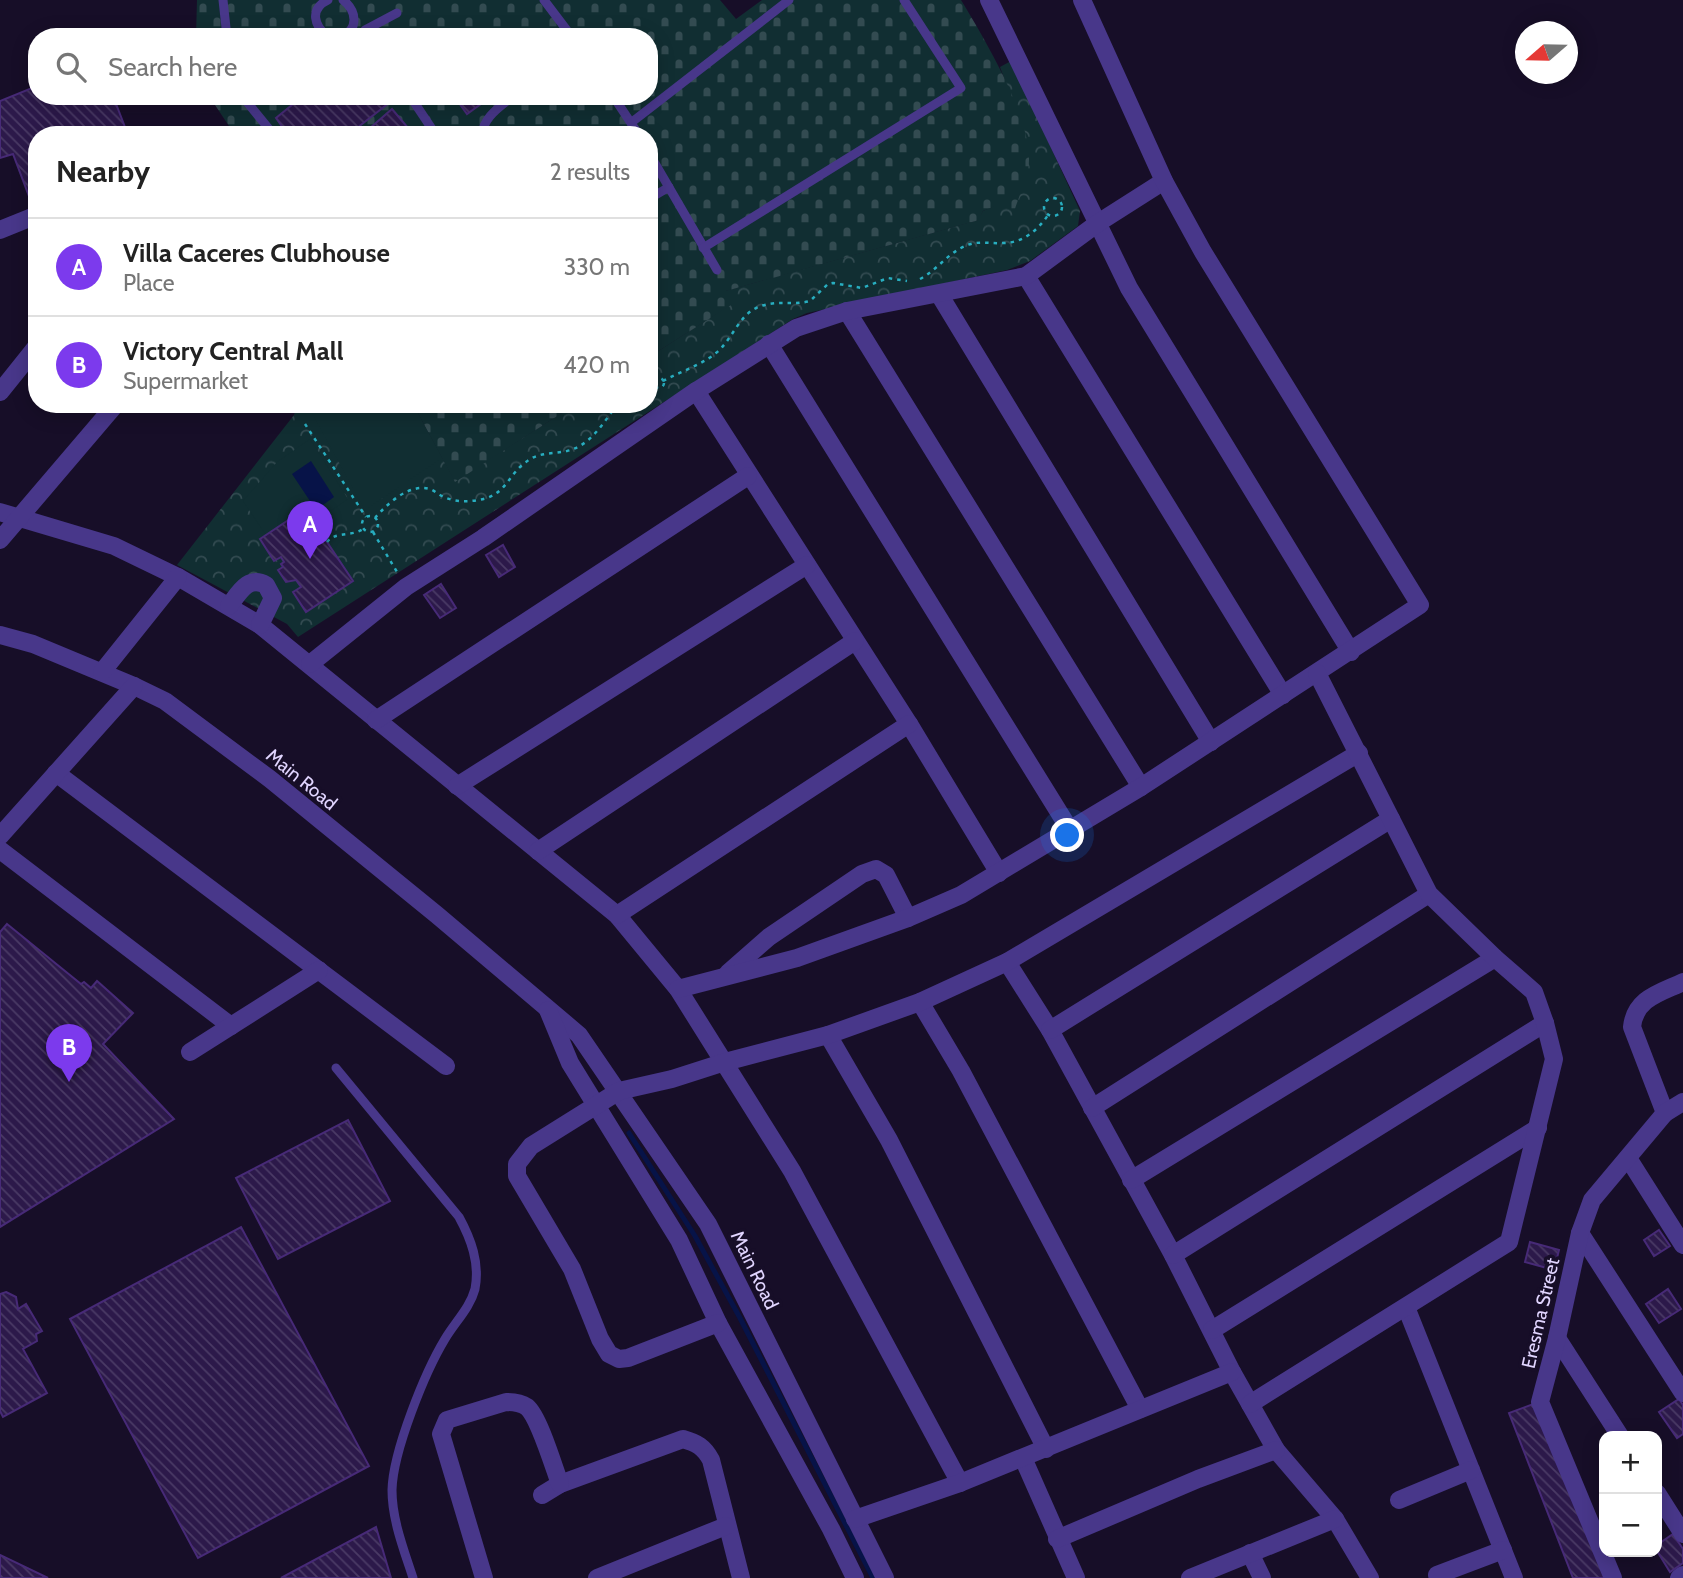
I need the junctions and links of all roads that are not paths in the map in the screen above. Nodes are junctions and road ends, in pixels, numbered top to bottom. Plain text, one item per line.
1 (223, 0) edge
2 (343, 0) edge
3 (544, 0) edge
4 (789, 0) edge
5 (904, 0) edge
6 (989, 0) edge
7 (1082, 0) edge
8 (324, 1) edge
9 (397, 13) dead end
10 (353, 27) edge
11 (225, 28) edge
12 (318, 28) edge
13 (374, 28) edge
14 (565, 28) edge
15 (658, 102) edge
16 (249, 105) edge
17 (416, 105) edge
18 (502, 105) edge
19 (620, 105) edge
20 (654, 105) edge
21 (632, 122) junction
22 (267, 126) edge
23 (430, 126) edge
24 (484, 126) edge
25 (634, 126) edge
26 (658, 168) edge
27 (1164, 181) junction
28 (669, 187) junction
29 (658, 194) edge
30 (28, 219) edge
31 (1098, 223) junction
32 (0, 230) edge
33 (703, 248) junction
34 (717, 270) dead end
35 (1026, 276) junction
36 (939, 294) junction
37 (847, 312) junction
38 (769, 344) junction
39 (28, 357) edge
40 (696, 391) junction
41 (0, 392) edge
42 (108, 413) edge
43 (748, 476) junction
44 (0, 512) edge
45 (19, 517) junction
46 (0, 540) edge
47 (807, 565) junction
48 (178, 577) junction
49 (229, 606) junction
50 (260, 625) junction
51 (0, 635) edge
52 (855, 641) junction
53 (1350, 652) junction
54 (310, 664) junction
55 (102, 672) junction
56 (1317, 673) junction
57 (134, 686) junction
58 (1283, 695) junction
59 (376, 720) junction
60 (909, 724) junction
61 (1211, 742) junction
62 (1359, 753) junction
63 (56, 773) junction
64 (457, 786) junction
65 (1141, 787) junction
66 (1391, 819) junction
67 (1070, 830) junction
68 (0, 836) edge
69 (0, 850) edge
70 (538, 851) junction
71 (999, 873) junction
72 (1430, 894) junction
73 (617, 915) junction
74 (908, 918) junction
75 (1495, 958) junction
76 (1007, 962) junction
77 (319, 970) junction
78 (724, 976) junction
79 (1683, 982) edge
80 (678, 989) junction
81 (920, 1002) junction
82 (547, 1007) junction
83 (1545, 1023) junction
84 (231, 1026) junction
85 (1050, 1030) junction
86 (828, 1035) junction
87 (190, 1052) dead end
88 (725, 1062) junction
89 (446, 1066) dead end
90 (336, 1068) dead end
91 (619, 1091) junction
92 (1683, 1102) edge
93 (595, 1106) junction
94 (1092, 1108) junction
95 (1665, 1113) junction
96 (1538, 1128) junction
97 (1628, 1158) junction
98 (1131, 1180) junction
99 (1676, 1217) edge
100 (1580, 1233) junction
101 (1683, 1245) edge
102 (1173, 1255) junction
103 (1406, 1307) junction
104 (718, 1323) junction
105 (1212, 1330) junction
106 (1557, 1338) junction
107 (1232, 1372) junction
108 (1683, 1394) edge
109 (1250, 1404) junction
110 (1140, 1409) junction
111 (1617, 1431) edge
112 (1046, 1449) junction
113 (1276, 1450) junction
114 (1023, 1458) junction
115 (1471, 1470) junction
116 (960, 1483) junction
117 (560, 1484) junction
118 (1658, 1494) edge
119 (542, 1495) dead end
120 (1399, 1500) dead end
121 (855, 1519) junction
122 (1335, 1519) junction
123 (726, 1525) junction
124 (1683, 1534) edge
125 (1057, 1539) junction
126 (1503, 1550) junction
127 (1250, 1553) junction
128 (1437, 1575) dead end
129 (413, 1578) edge
130 (484, 1578) edge
131 (597, 1578) edge
132 (741, 1578) edge
133 (855, 1578) edge
134 (885, 1578) edge
135 (1076, 1578) edge
136 (1190, 1578) edge
137 (1262, 1578) edge
138 (1370, 1578) edge
139 (1514, 1578) edge
140 (1613, 1578) edge

1 - 11 lane
2 - 10 lane
3 - 14 lane
4 - 15 lane
5 - 33 lane
6 - 31 street
7 - 27 street
8 - 12 lane
9 - 13 lane
16 - 22 lane
17 - 23 lane
18 - 24 lane
19 - 21 lane
20 - 21 lane
21 - 25 lane
26 - 28 lane
27 - 31 street
27 - 53 street
28 - 29 lane
28 - 33 lane
30 - 32 street
31 - 35 street
31 - 53 street
33 - 34 lane
35 - 36 street
35 - 58 street
36 - 37 street
36 - 61 street
37 - 38 street
37 - 65 street
38 - 40 street
38 - 67 street
39 - 41 street
40 - 43 street
40 - 54 street
42 - 45 street
43 - 47 street
43 - 59 street
44 - 45 street
45 - 46 street
45 - 48 street
47 - 52 street
47 - 64 street
48 - 49 street
48 - 55 street
49 - 50 street
49 - 50 street
50 - 54 street
51 - 55 street, Main Road
52 - 60 street
52 - 70 street
53 - 56 street
54 - 59 street
55 - 57 street, Main Road
56 - 58 street
56 - 62 street
57 - 63 street
57 - 82 street, Main Road
58 - 61 street
59 - 64 street
60 - 71 street
60 - 73 street
61 - 65 street
62 - 66 street
62 - 76 street
63 - 68 street
63 - 77 street
64 - 70 street
65 - 67 street
66 - 72 street
66 - 85 street
67 - 71 street
69 - 84 street
70 - 73 street
71 - 74 street
72 - 75 street
72 - 94 street
73 - 80 street
74 - 78 street
74 - 78 street
75 - 83 street
75 - 98 street
76 - 81 street
76 - 85 street
77 - 84 street
77 - 89 street
78 - 80 street
79 - 95 street
80 - 88 street
81 - 86 street
81 - 110 street
82 - 91 street, Main Road
82 - 93 street, Main Road
83 - 96 street
83 - 102 street
84 - 87 street
85 - 94 street
86 - 88 street
86 - 112 street
88 - 91 street
88 - 116 street
90 - 129 lane
91 - 93 street
91 - 121 street, Main Road
92 - 95 street, Eresma Street
93 - 104 street, Main Road
93 - 104 street
94 - 98 street
95 - 97 street, Eresma Street
96 - 103 street
96 - 105 street
97 - 99 street
97 - 100 street, Eresma Street
98 - 102 street
99 - 101 street
100 - 106 street, Eresma Street
100 - 108 street
102 - 105 street
103 - 109 street
103 - 115 street
104 - 133 street, Main Road
105 - 107 street
106 - 111 street
106 - 140 street, Eresma Street
107 - 109 street
107 - 110 street
109 - 113 street
110 - 112 street
112 - 114 street
113 - 122 street
113 - 125 street
114 - 116 street
114 - 125 street
115 - 120 street
115 - 126 street
116 - 121 street
117 - 119 street
117 - 123 street
117 - 130 street
118 - 124 street
121 - 134 street, Main Road
122 - 127 street
122 - 138 street
123 - 131 street
123 - 132 street
125 - 135 street
126 - 128 street
126 - 139 street
127 - 136 street
127 - 137 street

